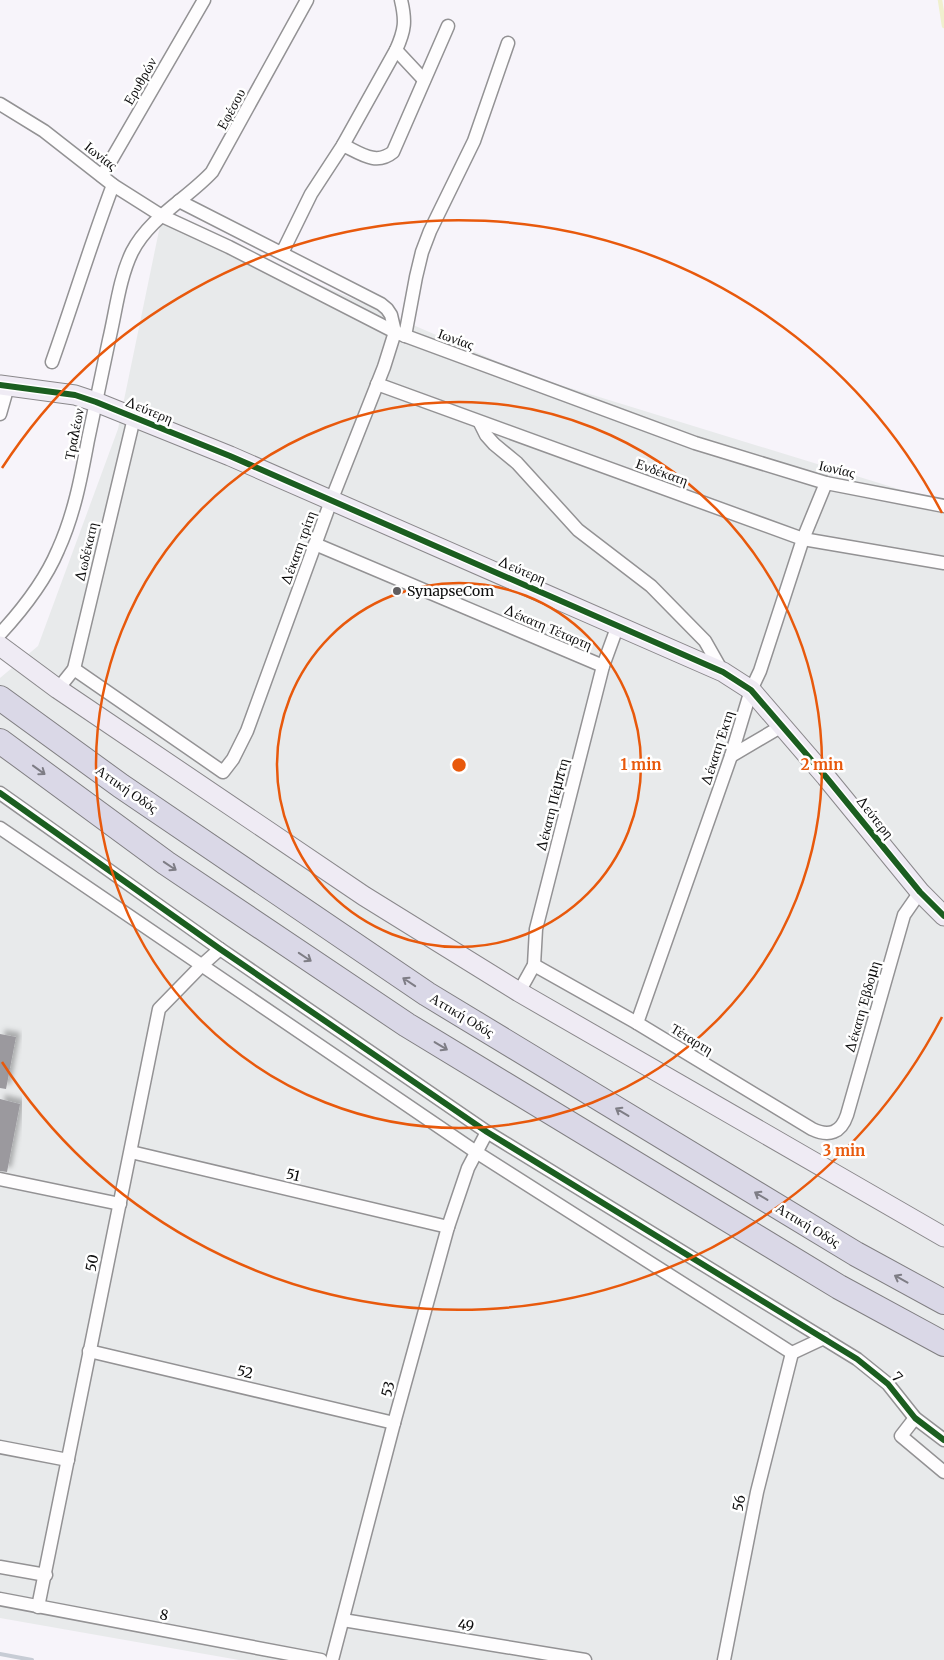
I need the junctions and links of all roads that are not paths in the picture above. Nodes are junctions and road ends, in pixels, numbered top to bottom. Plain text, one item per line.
1 (204, 0) edge
2 (307, 0) edge
3 (401, 0) edge
4 (448, 26) dead end
5 (508, 43) dead end
6 (396, 50) junction
7 (424, 80) junction
8 (0, 104) edge
9 (343, 145) junction
10 (102, 176) junction
11 (113, 185) junction
12 (179, 201) junction
13 (162, 216) junction
14 (282, 253) junction
15 (400, 334) junction
16 (52, 362) dead end
17 (377, 384) junction
18 (4, 385) edge
19 (96, 402) junction
20 (0, 414) edge
21 (134, 418) junction
22 (480, 423) junction
23 (826, 484) junction
24 (331, 501) junction
25 (944, 506) edge
26 (804, 539) junction
27 (315, 544) junction
28 (944, 563) edge
29 (618, 625) junction
30 (0, 634) edge
31 (0, 646) edge
32 (603, 666) junction
33 (74, 669) junction
34 (723, 672) junction
35 (58, 689) junction
36 (751, 690) junction
37 (0, 698) edge
38 (782, 726) junction
39 (0, 741) edge
40 (731, 756) junction
41 (0, 793) edge
42 (0, 828) edge
43 (920, 892) junction
44 (944, 916) edge
45 (220, 949) junction
46 (202, 964) junction
47 (534, 964) junction
48 (519, 992) junction
49 (637, 1023) junction
50 (835, 1131) joint
51 (487, 1132) junction
52 (131, 1152) junction
53 (476, 1152) junction
54 (0, 1179) edge
55 (120, 1204) junction
56 (448, 1227) junction
57 (944, 1236) edge
58 (944, 1302) edge
59 (824, 1338) junction
60 (944, 1344) edge
61 (89, 1351) junction
62 (792, 1354) junction
63 (915, 1418) junction
64 (394, 1423) junction
65 (944, 1440) edge
66 (0, 1448) edge
67 (68, 1460) junction
68 (944, 1472) edge
69 (0, 1567) edge
70 (46, 1575) junction
71 (0, 1599) edge
72 (38, 1606) junction
73 (343, 1620) junction
74 (321, 1660) edge
75 (332, 1660) edge
76 (585, 1660) edge
77 (724, 1660) edge

1 - 10 street, Ερυθρών
2 - 12 street, Εφέσου
3 - 6 street
4 - 7 street
5 - 15 street, Δέκατη τρίτη
6 - 7 street
6 - 9 street
7 - 9 street
8 - 10 street, Ιωνίας
9 - 14 street
10 - 11 street, Ιωνίας
11 - 13 street, Ιωνίας
11 - 16 street
12 - 13 street, Εφέσου
12 - 14 street
13 - 15 street, Ιωνίας
13 - 19 street, Τραλέων
14 - 15 street
15 - 17 street, Δέκατη τρίτη
15 - 23 street, Ιωνίας
17 - 22 street, Ενδέκατη
17 - 24 street, Δέκατη τρίτη
18 - 19 street, Δεύτερη
18 - 20 street
19 - 21 street, Δεύτερη
19 - 30 street, Τραλέων
21 - 24 street, Δεύτερη
21 - 33 street, Δωδέκατη
22 - 26 street, Ενδέκατη
22 - 34 street
23 - 25 street, Ιωνίας
23 - 26 street, Δέκατη Έκτη
24 - 27 street, Δέκατη τρίτη
24 - 29 street, Δεύτερη
26 - 28 street, Ενδέκατη
26 - 36 street, Δέκατη Έκτη
27 - 32 street, Δέκατη Τέταρτη
27 - 33 street, Δέκατη τρίτη
29 - 32 street, Δέκατη Πέμπτη
29 - 34 street, Δεύτερη
31 - 35 street
32 - 47 street, Δέκατη Πέμπτη
33 - 35 street, Δωδέκατη
34 - 36 street, Δεύτερη
35 - 48 street
36 - 38 street, Δεύτερη
36 - 40 street, Δέκατη Έκτη
58 -> 37 highway, Αττική Οδός
38 - 40 street
38 - 43 street, Δεύτερη
39 -> 60 highway
40 - 49 street, Δέκατη Έκτη
41 - 45 street, 7
42 - 46 street
43 - 44 street, Δεύτερη
43 - 50 street, Δέκατη Έβδομη
45 - 46 street, 50
45 - 51 street, 7
46 - 52 street, 50
46 - 53 street
47 - 48 street, Δέκατη Πέμπτη
47 - 49 street, Τέταρτη
48 - 57 street
49 - 50 street, Τέταρτη
51 - 53 street, 53
51 - 59 street, 7
52 - 55 street, 50
52 - 56 street, 51
53 - 56 street, 53
53 - 62 street
54 - 55 street
55 - 61 street, 50
56 - 64 street, 53
59 - 62 street
59 - 63 street, 7
61 - 64 street, 52
61 - 67 street, 50
62 - 77 street, 56
63 - 65 street, 7
63 - 68 street
64 - 73 street, 53
66 - 67 street
67 - 70 street, 50
69 - 70 street
70 - 72 street, 50
71 - 72 street, 8
72 - 74 street, 8
73 - 75 street, 53
73 - 76 street, 49

